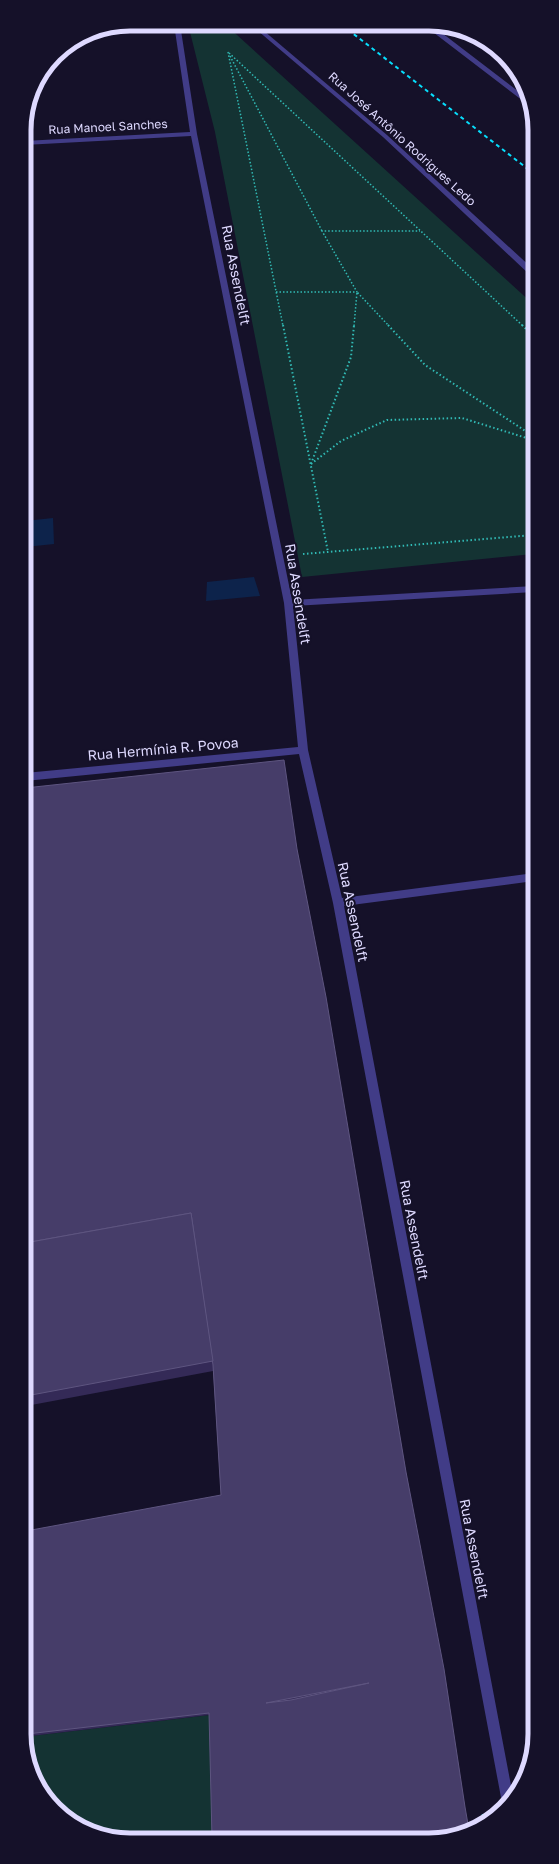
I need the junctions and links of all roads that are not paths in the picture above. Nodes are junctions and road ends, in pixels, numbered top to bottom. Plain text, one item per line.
1 (178, 31) edge
2 (261, 31) edge
3 (441, 32) edge
4 (438, 33) joint
5 (522, 98) edge
6 (194, 134) junction
7 (31, 143) edge
8 (528, 268) edge
9 (528, 589) edge
10 (288, 603) junction
11 (303, 750) junction
12 (31, 776) edge
13 (528, 878) edge
14 (338, 903) junction
15 (506, 1795) edge

1 - 6 street, Rua Assendelft
2 - 8 street, Rua José Antônio Rodrigues Ledo
3 - 4 street
4 - 5 street
6 - 7 street, Rua Manoel Sanches
6 - 10 street, Rua Assendelft
9 - 10 street
10 - 11 street, Rua Assendelft
11 - 12 street, Rua Hermínia R. Povoa
11 - 14 street, Rua Assendelft
13 - 14 street
14 - 15 street, Rua Assendelft

